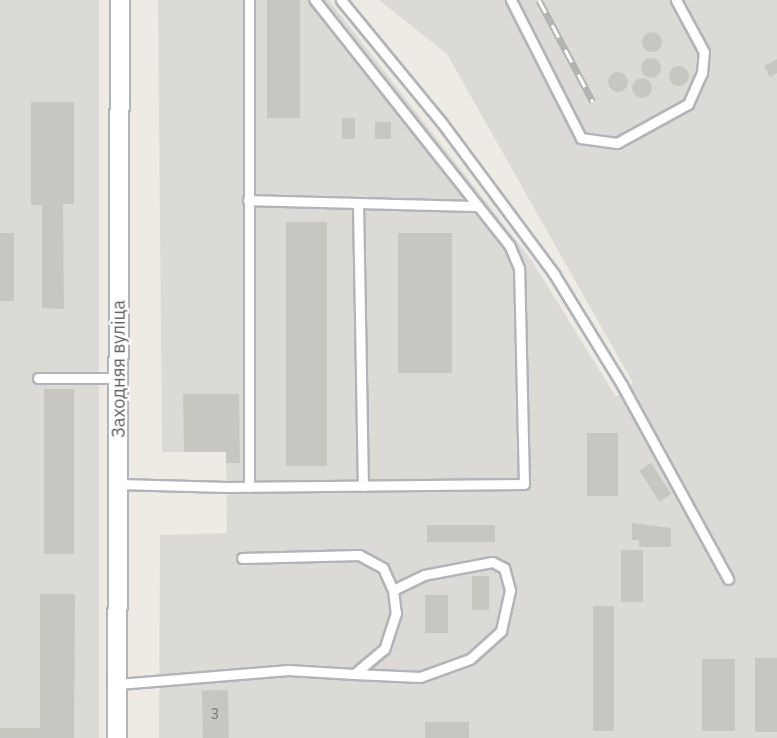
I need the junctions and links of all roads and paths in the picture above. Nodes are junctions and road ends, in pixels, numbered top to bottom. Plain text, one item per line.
1 (120, 0) edge
2 (249, 0) edge
3 (315, 0) edge
4 (341, 0) edge
5 (511, 0) edge
6 (676, 0) edge
7 (248, 200) junction
8 (358, 203) junction
9 (478, 206) junction
10 (38, 378) dead end
11 (119, 378) junction
12 (119, 484) junction
13 (363, 486) junction
14 (249, 487) junction
15 (242, 558) dead end
16 (728, 579) dead end
17 (393, 590) junction
18 (354, 674) junction
19 (118, 684) junction
20 (117, 738) edge

1 - 11 street, Заходняя вуліца
2 - 7 lane
3 - 9 lane
4 - 16 lane
5 - 6 lane
7 - 8 lane
7 - 14 lane
8 - 9 lane
8 - 13 lane
9 - 13 lane
10 - 11 lane
11 - 12 street, Заходняя вуліца
12 - 14 lane
12 - 19 street, Заходняя вуліца
13 - 14 lane
15 - 17 lane
17 - 18 lane
17 - 18 lane
18 - 19 lane
19 - 20 street, Заходняя вуліца

